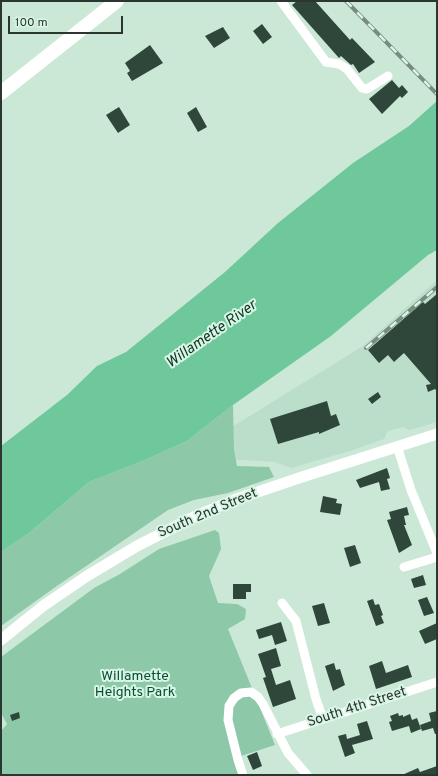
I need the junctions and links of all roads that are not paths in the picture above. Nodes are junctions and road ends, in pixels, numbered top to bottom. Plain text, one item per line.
1 (117, 1) edge
2 (281, 1) edge
3 (388, 76) dead end
4 (1, 93) edge
5 (437, 434) edge
6 (397, 446) junction
7 (437, 553) edge
8 (437, 557) edge
9 (404, 567) dead end
10 (282, 603) dead end
11 (1, 640) edge
12 (437, 682) edge
13 (323, 719) junction
14 (277, 734) junction
15 (243, 775) edge
16 (307, 775) edge

1 - 4 main road
2 - 3 street
5 - 6 street, South 2nd Street
6 - 7 street
6 - 11 street, South 2nd Street
8 - 9 street
10 - 13 street
12 - 13 street, South 4th Street
13 - 14 street, South 4th Street
14 - 15 street
14 - 16 street

